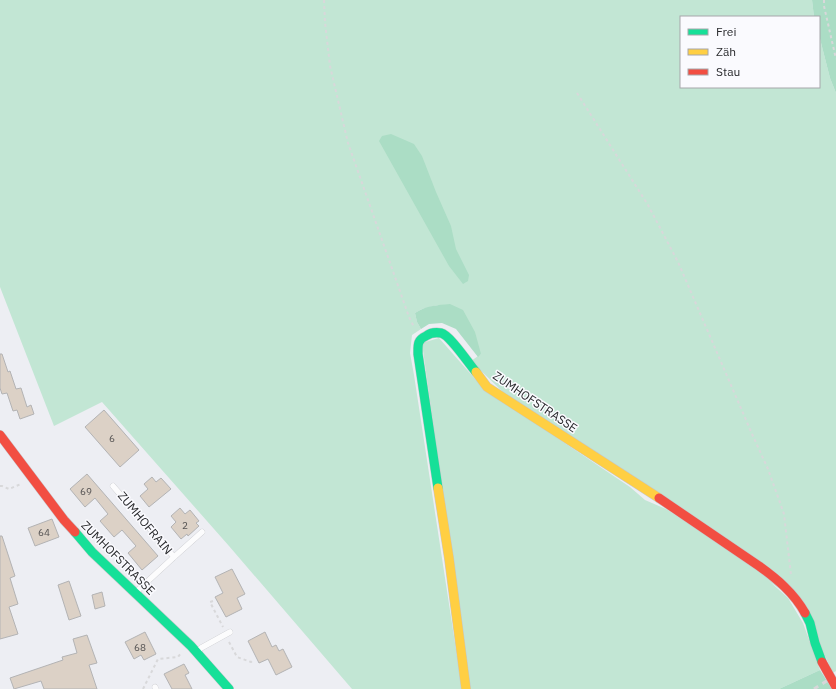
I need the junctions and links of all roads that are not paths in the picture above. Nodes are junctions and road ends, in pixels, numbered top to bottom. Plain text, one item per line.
1 (0, 434) edge
2 (113, 486) dead end
3 (202, 532) dead end
4 (174, 557) junction
5 (135, 593) junction
6 (230, 632) dead end
7 (197, 652) junction
8 (836, 686) edge
9 (229, 689) edge
10 (466, 689) edge

1 - 5 street, ZUMHOFSTRASSE
2 - 4 lane, ZUMHOFRAIN
3 - 4 lane
4 - 5 lane, ZUMHOFRAIN
5 - 7 street, ZUMHOFSTRASSE
6 - 7 lane
7 - 9 street, ZUMHOFSTRASSE
8 - 10 street, ZUMHOFSTRASSE, bridge

